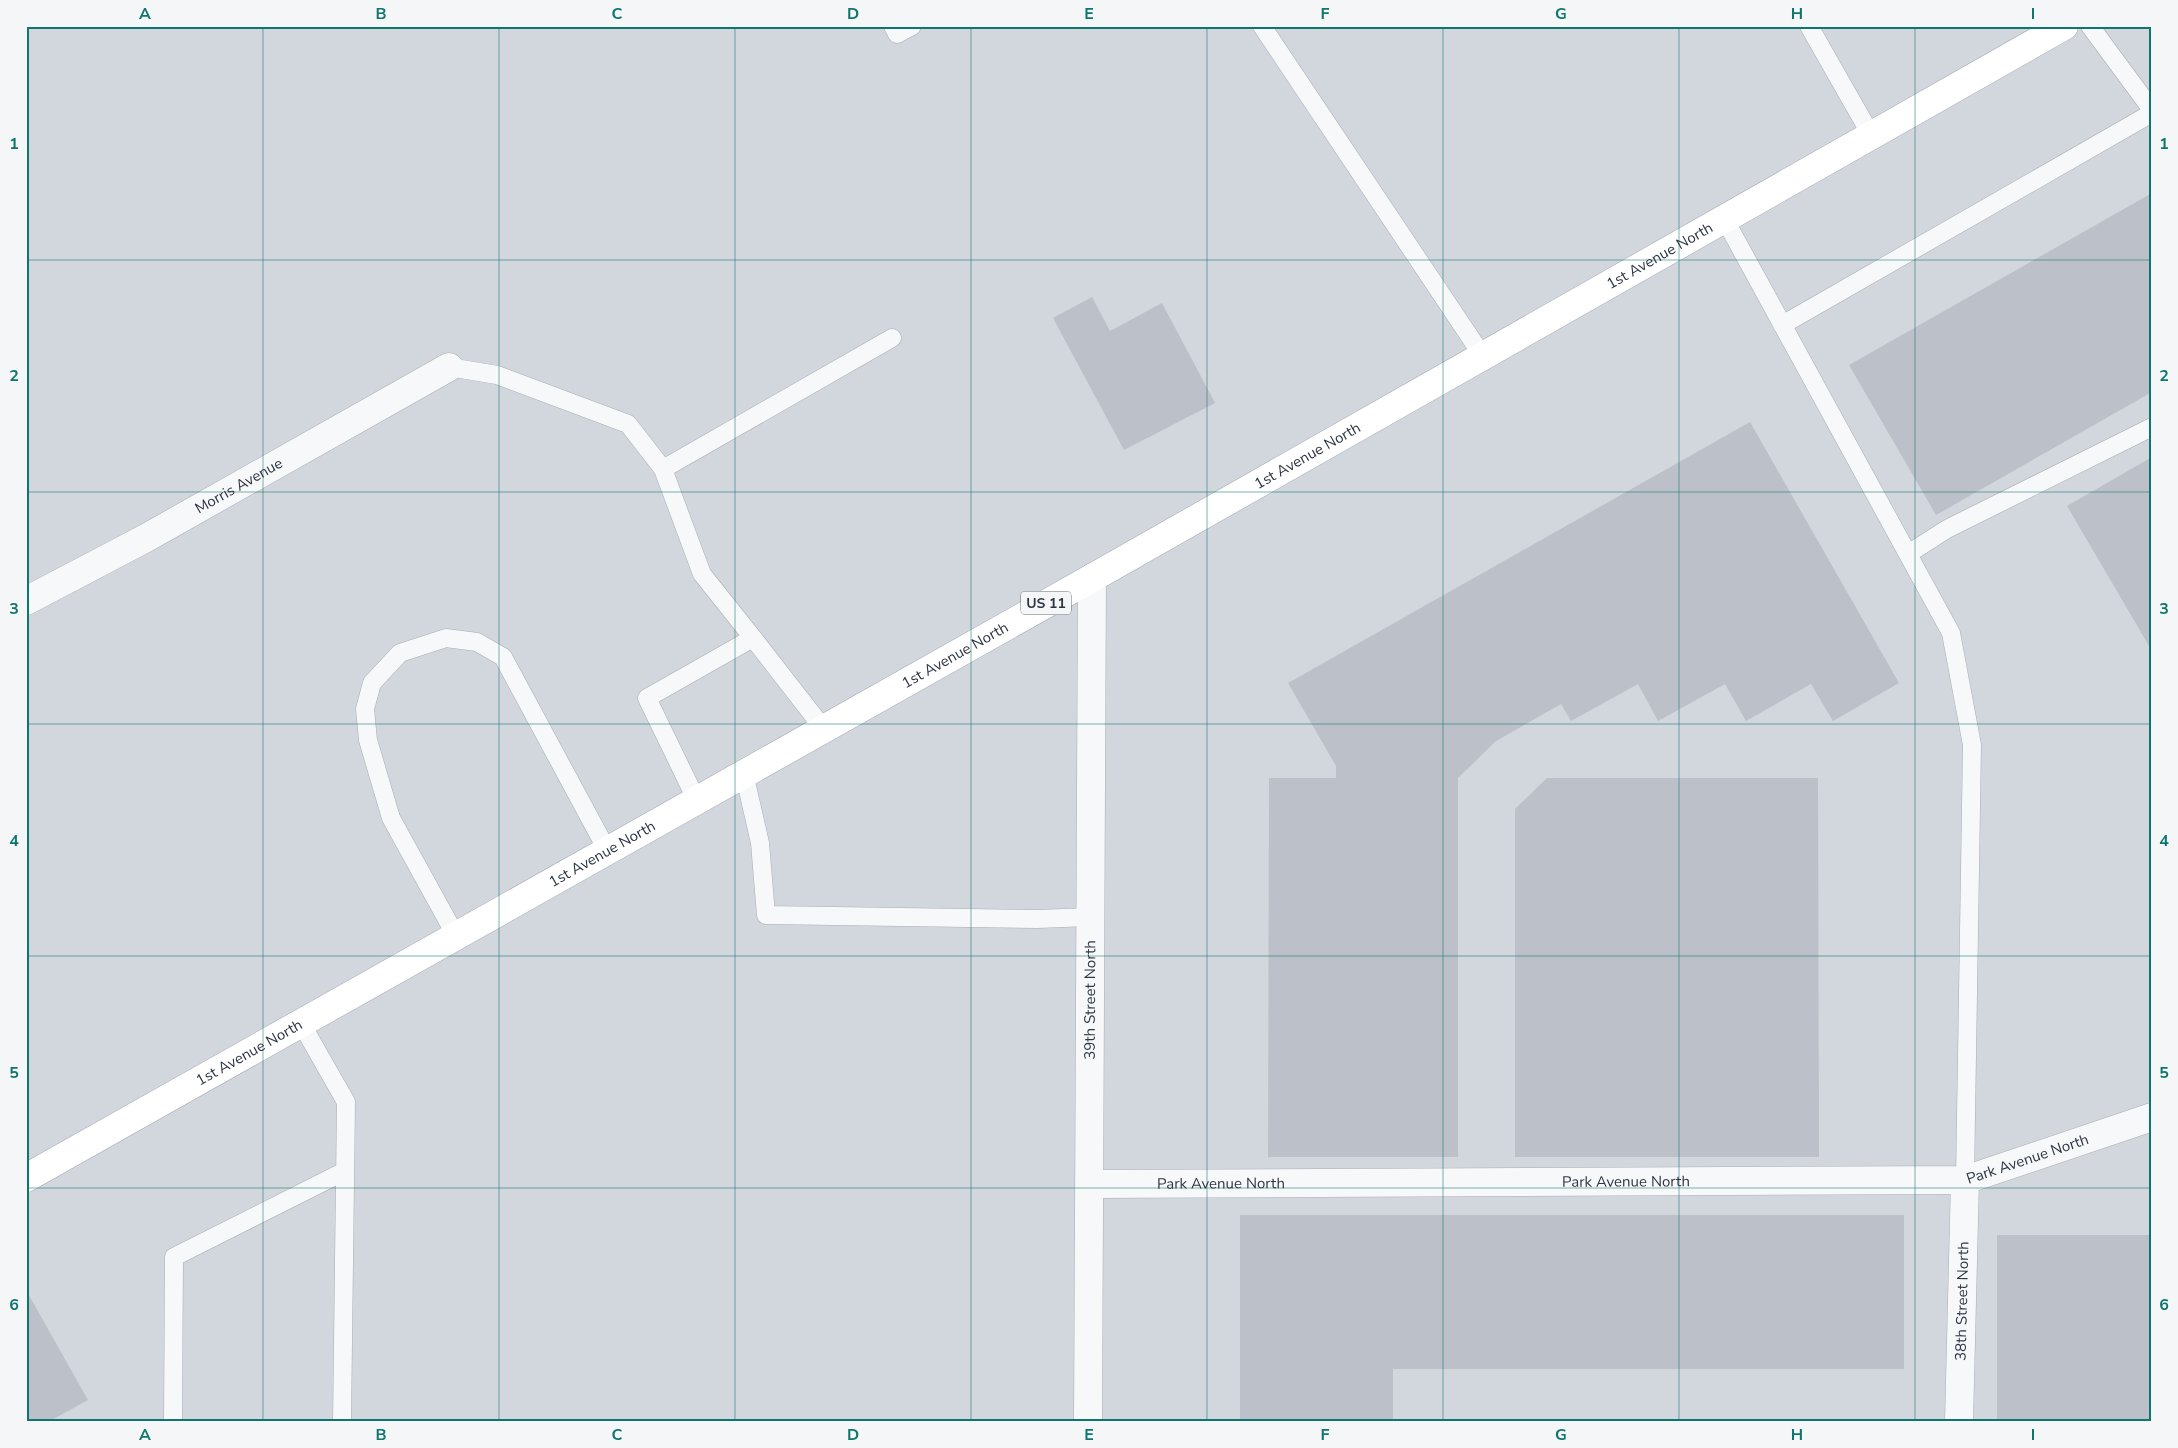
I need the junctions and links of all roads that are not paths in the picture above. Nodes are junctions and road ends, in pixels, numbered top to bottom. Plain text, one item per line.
1 (893, 26) edge
2 (912, 26) edge
3 (1262, 26) edge
4 (1809, 26) edge
5 (2064, 26) edge
6 (2090, 26) edge
7 (2152, 112) edge
8 (1871, 135) junction
9 (1724, 218) junction
10 (1782, 325) junction
11 (892, 338) dead end
12 (1482, 355) junction
13 (449, 367) joint
14 (2152, 427) edge
15 (663, 470) junction
16 (1908, 554) junction
17 (1092, 578) junction
18 (26, 601) edge
19 (753, 638) junction
20 (823, 728) junction
21 (744, 773) junction
22 (696, 799) junction
23 (607, 850) junction
24 (1090, 917) junction
25 (456, 936) junction
26 (301, 1023) junction
27 (2152, 1117) edge
28 (345, 1171) junction
29 (26, 1178) edge
30 (1965, 1180) junction
31 (1090, 1184) junction
32 (173, 1422) edge
33 (342, 1422) edge
34 (1088, 1422) edge
35 (1959, 1422) edge

1 - 2 lane
3 - 12 lane
4 - 8 lane
5 - 8 main road, 1st Avenue North / US 11
6 - 7 lane
7 - 10 lane
8 - 9 main road, 1st Avenue North / US 11
9 - 10 lane
9 - 12 main road, 1st Avenue North / US 11
10 - 16 lane
11 - 15 lane
12 - 17 main road, 1st Avenue North / US 11
13 - 15 lane
13 - 18 street, Morris Avenue
14 - 16 lane
15 - 19 lane
16 - 30 lane
17 - 20 main road, 1st Avenue North / US 11
17 - 24 street, 39th Street North
19 - 20 lane
19 - 22 lane
20 - 21 main road, 1st Avenue North / US 11
21 - 22 main road, 1st Avenue North / US 11
21 - 24 lane
22 - 23 main road, 1st Avenue North / US 11
23 - 25 main road, 1st Avenue North / US 11
23 - 25 lane
24 - 31 street, 39th Street North
25 - 26 main road, 1st Avenue North / US 11
26 - 28 lane
26 - 29 main road, 1st Avenue North / US 11
27 - 30 street, Park Avenue North
28 - 32 lane
28 - 33 lane
30 - 31 street, Park Avenue North
30 - 35 street, 38th Street North
31 - 34 street, 39th Street North

